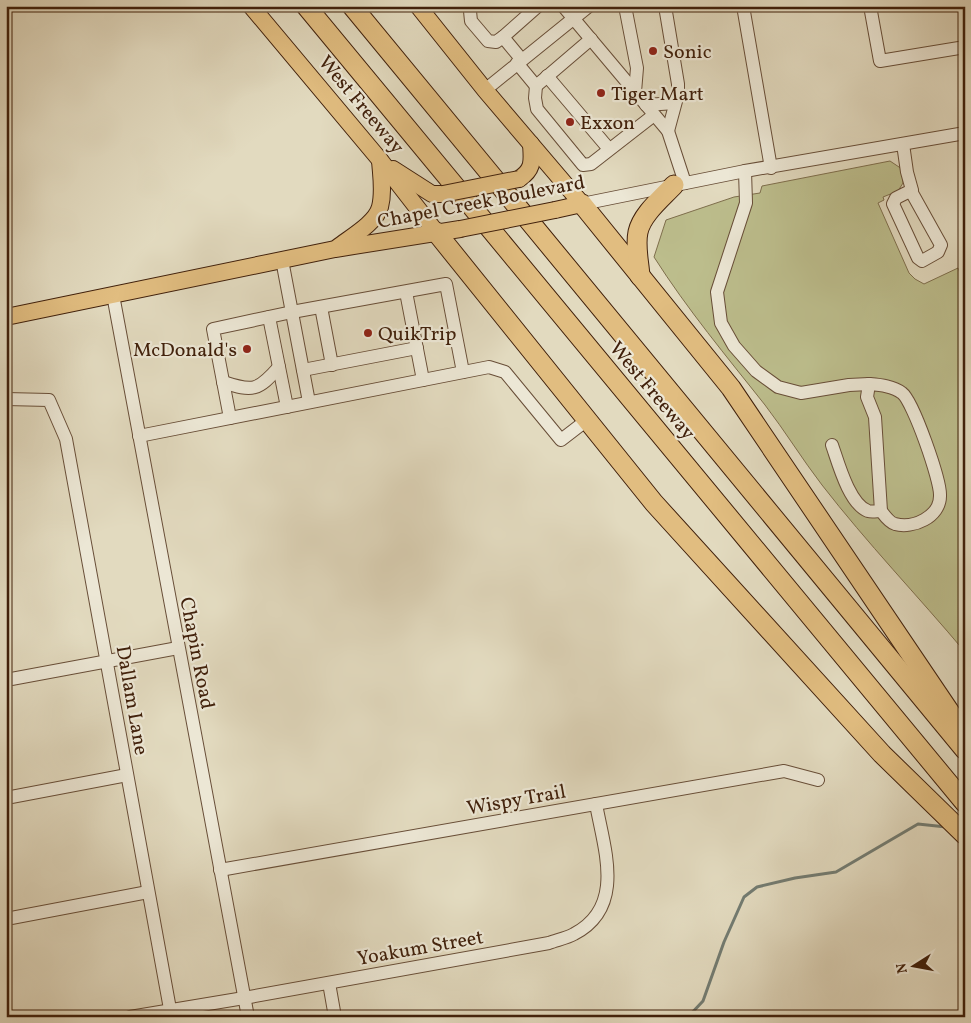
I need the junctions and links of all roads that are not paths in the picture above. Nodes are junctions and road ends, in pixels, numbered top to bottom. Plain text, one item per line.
1 (251, 6) edge
2 (306, 6) edge
3 (352, 6) edge
4 (418, 6) edge
5 (472, 6) edge
6 (538, 6) edge
7 (563, 6) edge
8 (589, 6) edge
9 (625, 6) edge
10 (665, 6) edge
11 (743, 6) edge
12 (870, 6) edge
13 (573, 18) junction
14 (504, 37) junction
15 (590, 39) junction
16 (965, 46) edge
17 (520, 62) junction
18 (547, 76) junction
19 (536, 86) junction
20 (485, 90) junction
21 (635, 92) junction
22 (676, 103) junction
23 (650, 110) junction
24 (668, 131) junction
25 (965, 134) edge
26 (531, 144) junction
27 (903, 144) junction
28 (609, 149) junction
29 (380, 160) junction
30 (771, 168) junction
31 (745, 171) junction
32 (680, 184) junction
33 (912, 190) junction
34 (582, 204) junction
35 (436, 232) junction
36 (335, 249) junction
37 (282, 260) junction
38 (640, 276) junction
39 (406, 292) junction
40 (113, 295) junction
41 (321, 307) junction
42 (292, 312) junction
43 (6, 317) edge
44 (269, 317) junction
45 (417, 348) junction
46 (332, 364) junction
47 (279, 367) junction
48 (303, 370) junction
49 (463, 372) junction
50 (423, 380) junction
51 (223, 382) junction
52 (869, 384) junction
53 (6, 399) edge
54 (310, 402) junction
55 (287, 407) junction
56 (230, 418) junction
57 (588, 420) junction
58 (139, 436) junction
59 (832, 445) dead end
60 (881, 512) junction
61 (178, 648) junction
62 (107, 660) junction
63 (6, 680) edge
64 (965, 734) edge
65 (965, 750) edge
66 (127, 775) junction
67 (818, 780) dead end
68 (6, 798) edge
69 (965, 803) edge
70 (596, 804) junction
71 (965, 835) edge
72 (220, 870) junction
73 (148, 892) junction
74 (6, 919) edge
75 (329, 983) junction
76 (244, 998) junction
77 (170, 1009) junction
78 (130, 1017) edge
79 (248, 1017) edge
80 (335, 1017) edge

1 - 29 main road, West Freeway
2 - 69 highway, West Freeway
3 - 65 highway, West Freeway
4 - 20 main road
5 - 14 street
6 - 14 street
7 - 13 street
8 - 13 street
9 - 21 street
10 - 22 street
11 - 30 street
12 - 16 street
13 - 15 street
13 - 17 street
14 - 17 street
15 - 18 street
15 - 21 street
17 - 19 street
17 - 20 street
18 - 19 street
18 - 28 street
19 - 28 street
20 - 26 main road
21 - 23 street
22 - 23 street
22 - 24 street
23 - 24 street
23 - 28 street
24 - 32 street
25 - 27 street, Chapel Creek Boulevard
26 - 29 main road, bridge
26 - 34 main road
27 - 30 street, Chapel Creek Boulevard
27 - 33 street
29 - 35 main road, West Freeway
29 - 36 main road
30 - 31 street, Chapel Creek Boulevard
31 - 32 street, Chapel Creek Boulevard
31 - 52 street
32 - 34 street, Chapel Creek Boulevard
32 - 38 highway
33 - 33 street
34 - 35 main road, Chapel Creek Boulevard, bridge
34 - 38 highway
35 - 36 main road, Chapel Creek Boulevard
35 - 57 highway
36 - 37 main road, Chapel Creek Boulevard
37 - 40 main road, Chapel Creek Boulevard
37 - 42 street
38 - 64 highway
39 - 41 street
39 - 45 street
39 - 49 street
40 - 43 main road, Chapel Creek Boulevard
40 - 58 street, Chapin Road
41 - 42 street
41 - 46 street
42 - 44 street
42 - 48 street
44 - 47 street
44 - 51 street
45 - 46 street
45 - 50 street
46 - 48 street
47 - 51 street
47 - 55 street
48 - 54 street
49 - 50 street
49 - 57 street
50 - 54 street
51 - 56 street
52 - 60 street
52 - 60 street
53 - 62 street, Dallam Lane
54 - 55 street
55 - 56 street
56 - 58 street
57 - 71 highway
58 - 61 street, Chapin Road
59 - 60 street
61 - 62 street
61 - 72 street, Chapin Road
62 - 63 street
62 - 66 street, Dallam Lane
66 - 68 street
66 - 73 street, Dallam Lane
67 - 70 street, Wispy Trail
70 - 72 street, Wispy Trail
70 - 75 street, Yoakum Street
72 - 76 street, Chapin Road
73 - 74 street
73 - 77 street, Dallam Lane
75 - 76 street, Yoakum Street
75 - 80 street
76 - 77 street, Yoakum Street
76 - 79 street, Chapin Road
77 - 78 street, Yoakum Street

